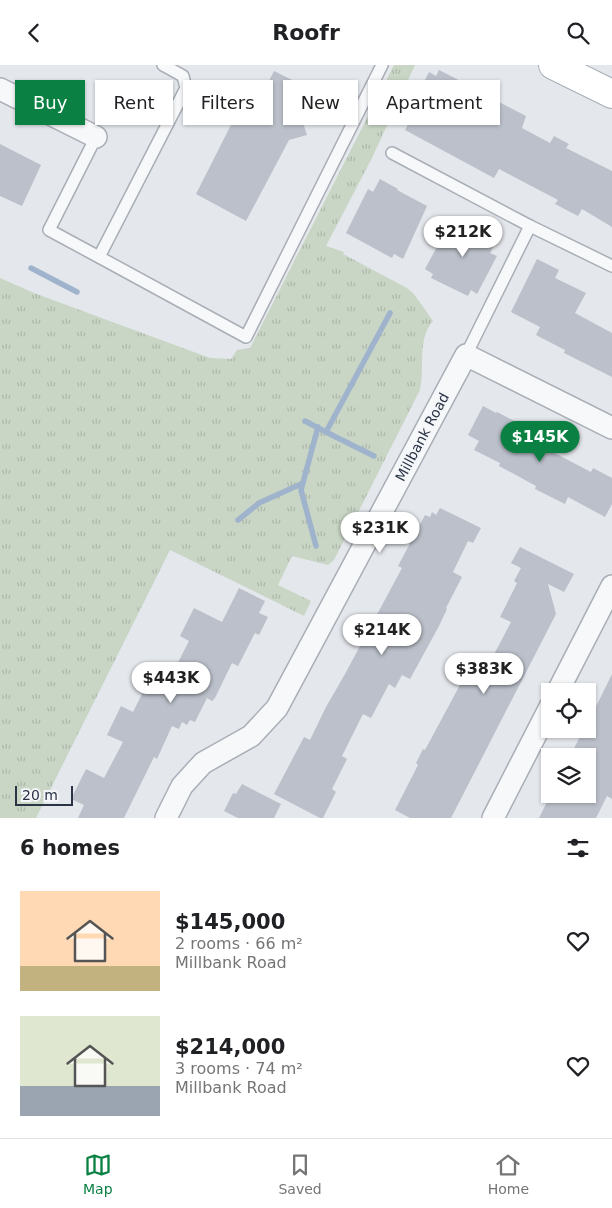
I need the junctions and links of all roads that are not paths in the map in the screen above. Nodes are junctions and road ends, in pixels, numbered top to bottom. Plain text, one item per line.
1 (163, 65) edge
2 (382, 65) edge
3 (553, 65) edge
4 (0, 89) edge
5 (612, 93) edge
6 (96, 137) joint
7 (392, 153) dead end
8 (530, 226) junction
9 (99, 257) junction
10 (612, 266) edge
11 (466, 355) junction
12 (612, 428) edge
13 (612, 586) edge
14 (562, 683) edge
15 (541, 725) edge
16 (166, 818) edge
17 (493, 818) edge

1 - 9 lane
2 - 9 lane
3 - 5 main road
4 - 6 street
6 - 9 lane
7 - 8 lane
8 - 10 lane
8 - 11 lane
11 - 12 street
11 - 16 street, Millbank Road
13 - 14 street
15 - 17 street

